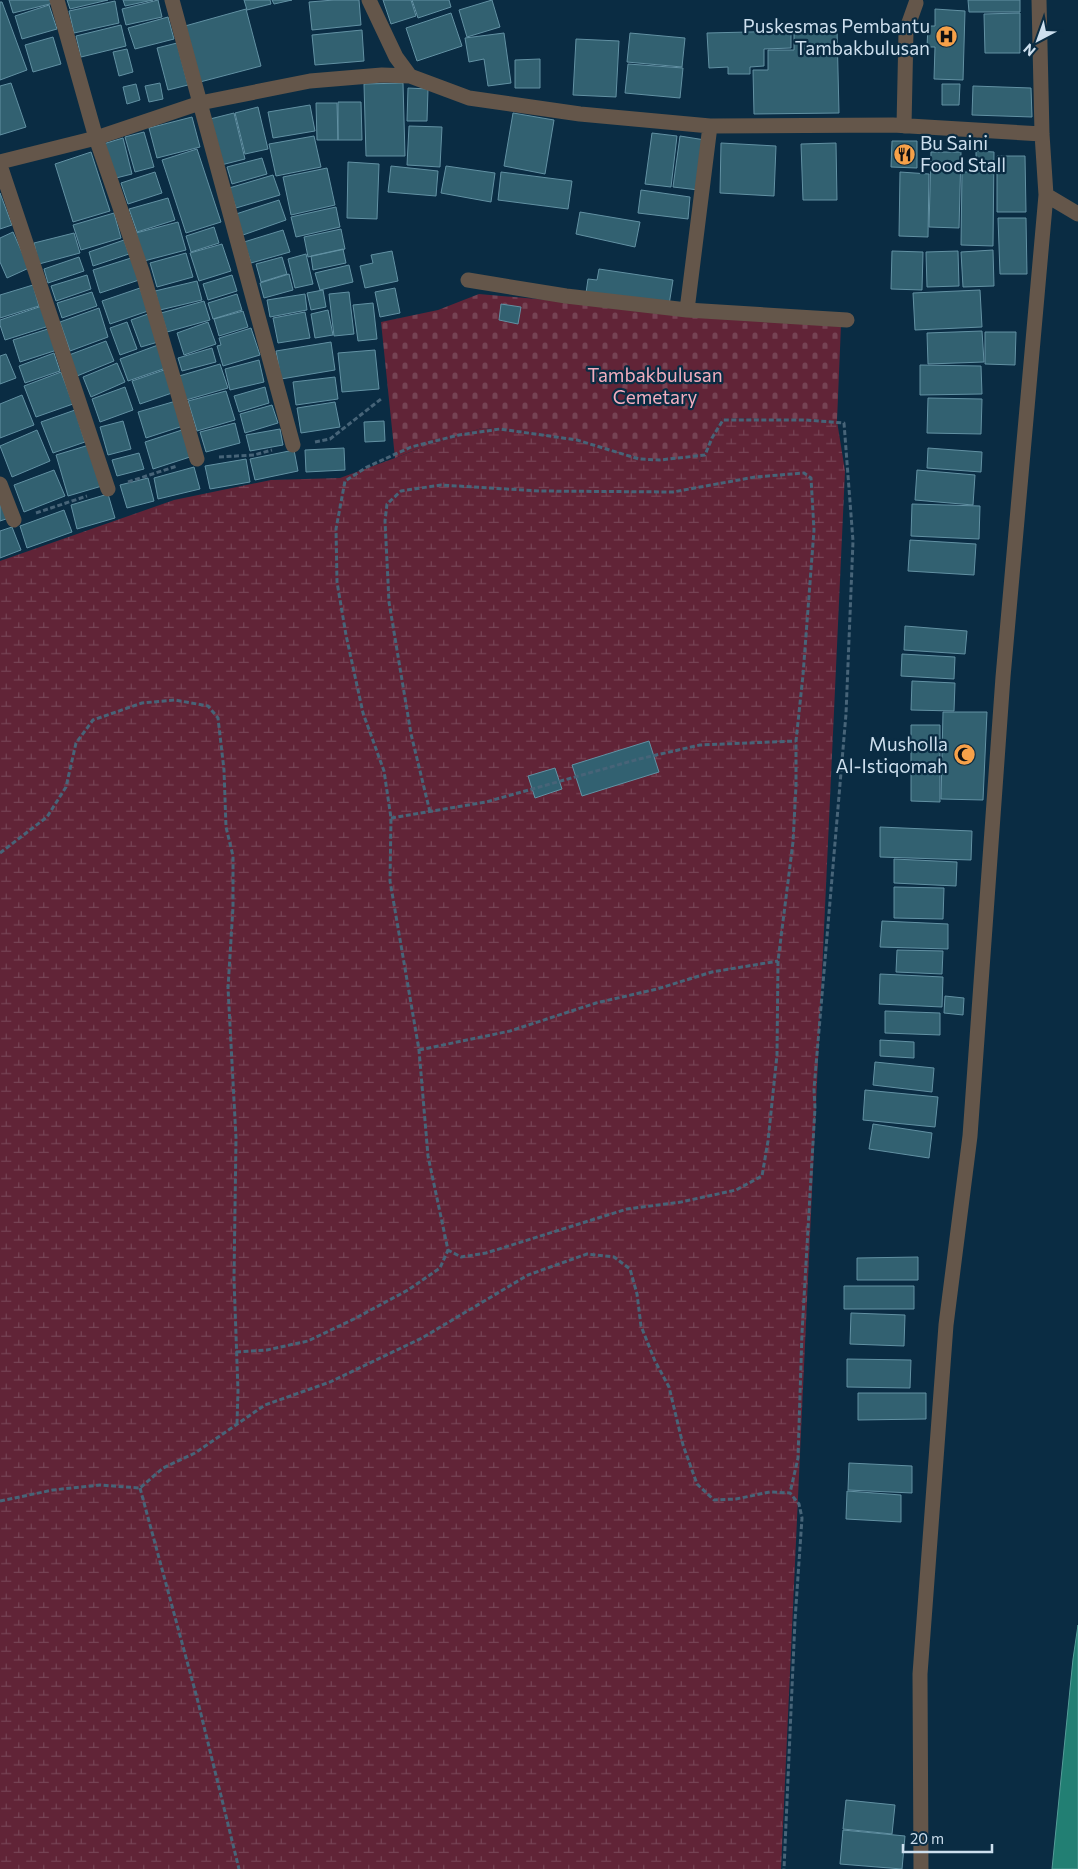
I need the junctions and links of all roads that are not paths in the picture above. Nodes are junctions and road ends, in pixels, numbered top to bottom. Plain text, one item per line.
1 (57, 0) edge
2 (172, 0) edge
3 (369, 0) edge
4 (1038, 0) edge
5 (916, 3) dead end
6 (410, 76) junction
7 (200, 103) junction
8 (710, 126) junction
9 (898, 126) junction
10 (1042, 134) junction
11 (96, 138) junction
12 (0, 164) edge
13 (1046, 195) junction
14 (1078, 214) edge
15 (468, 280) dead end
16 (688, 310) junction
17 (847, 320) dead end
18 (293, 445) road end
19 (197, 459) dead end
20 (0, 484) edge
21 (108, 489) road end
22 (14, 520) road end
23 (921, 1869) edge

1 - 11 street
2 - 7 street
3 - 6 street
4 - 10 street
5 - 9 street
6 - 7 street
6 - 8 street
7 - 11 street
7 - 18 street
8 - 9 street
8 - 16 street
9 - 10 street
10 - 13 street
11 - 12 street
11 - 19 street
12 - 21 street
13 - 14 street
13 - 23 street
15 - 16 street
16 - 17 street
20 - 22 street

